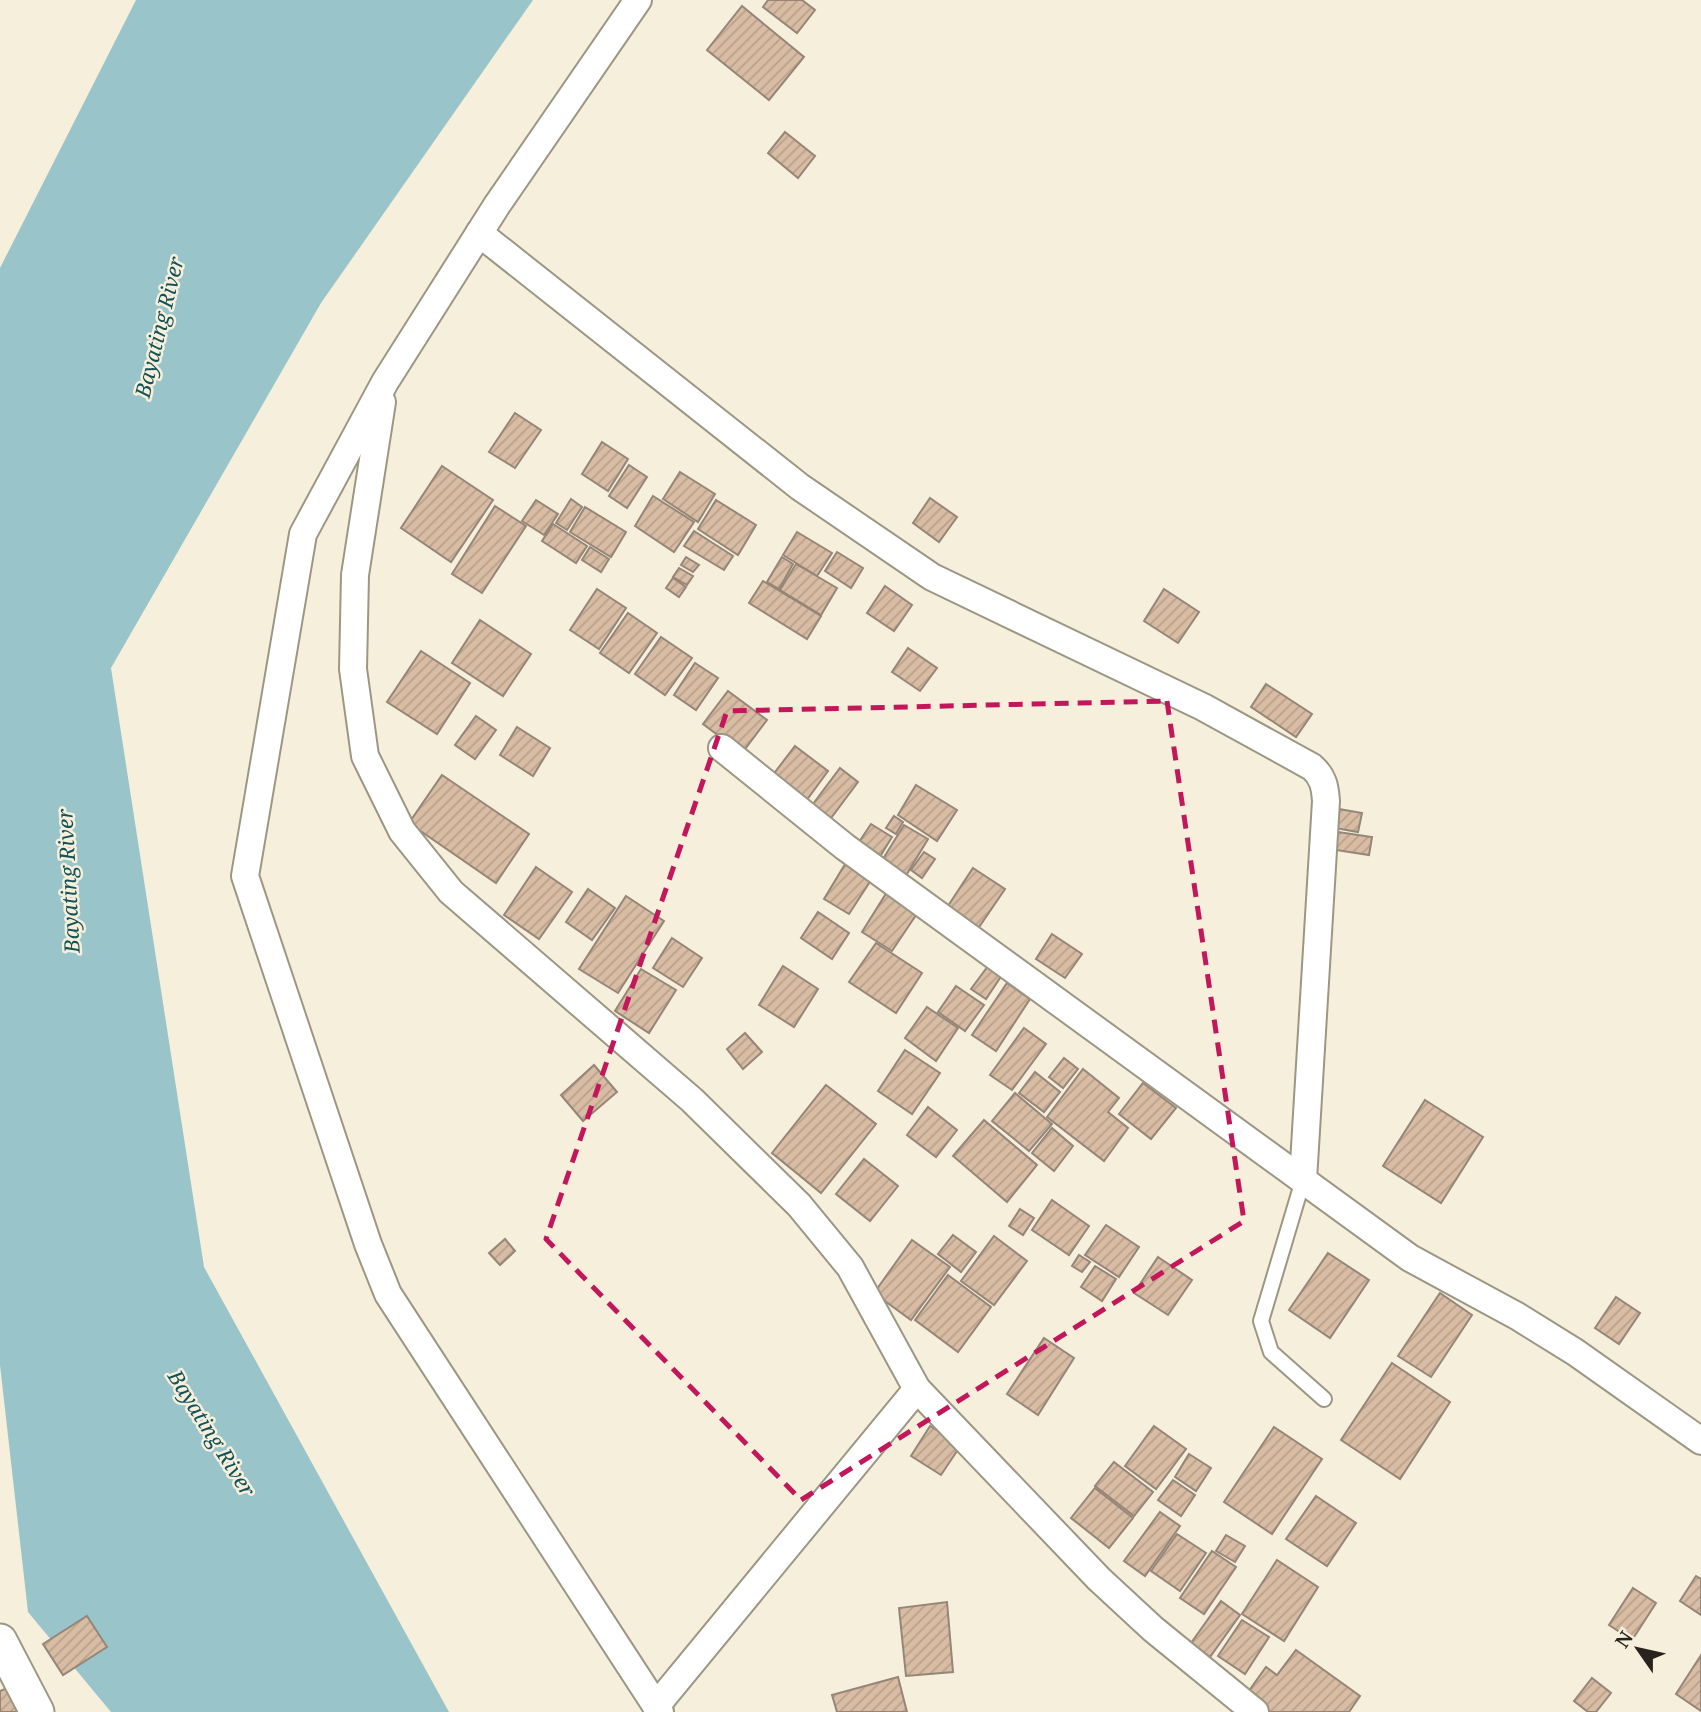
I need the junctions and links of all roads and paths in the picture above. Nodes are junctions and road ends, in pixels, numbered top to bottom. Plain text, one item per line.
1 (638, 0) edge
2 (479, 233) junction
3 (385, 382) junction
4 (722, 748) dead end
5 (1303, 1180) junction
6 (917, 1389) junction
7 (1324, 1399) dead end
8 (1701, 1441) edge
9 (4, 1658) edge
10 (658, 1709) edge
11 (37, 1712) edge
12 (1255, 1712) edge

1 - 2 street
2 - 3 street
2 - 5 street
3 - 6 street
3 - 10 street
4 - 5 street
5 - 7 lane
5 - 8 street
6 - 10 street
6 - 12 street
9 - 11 street

